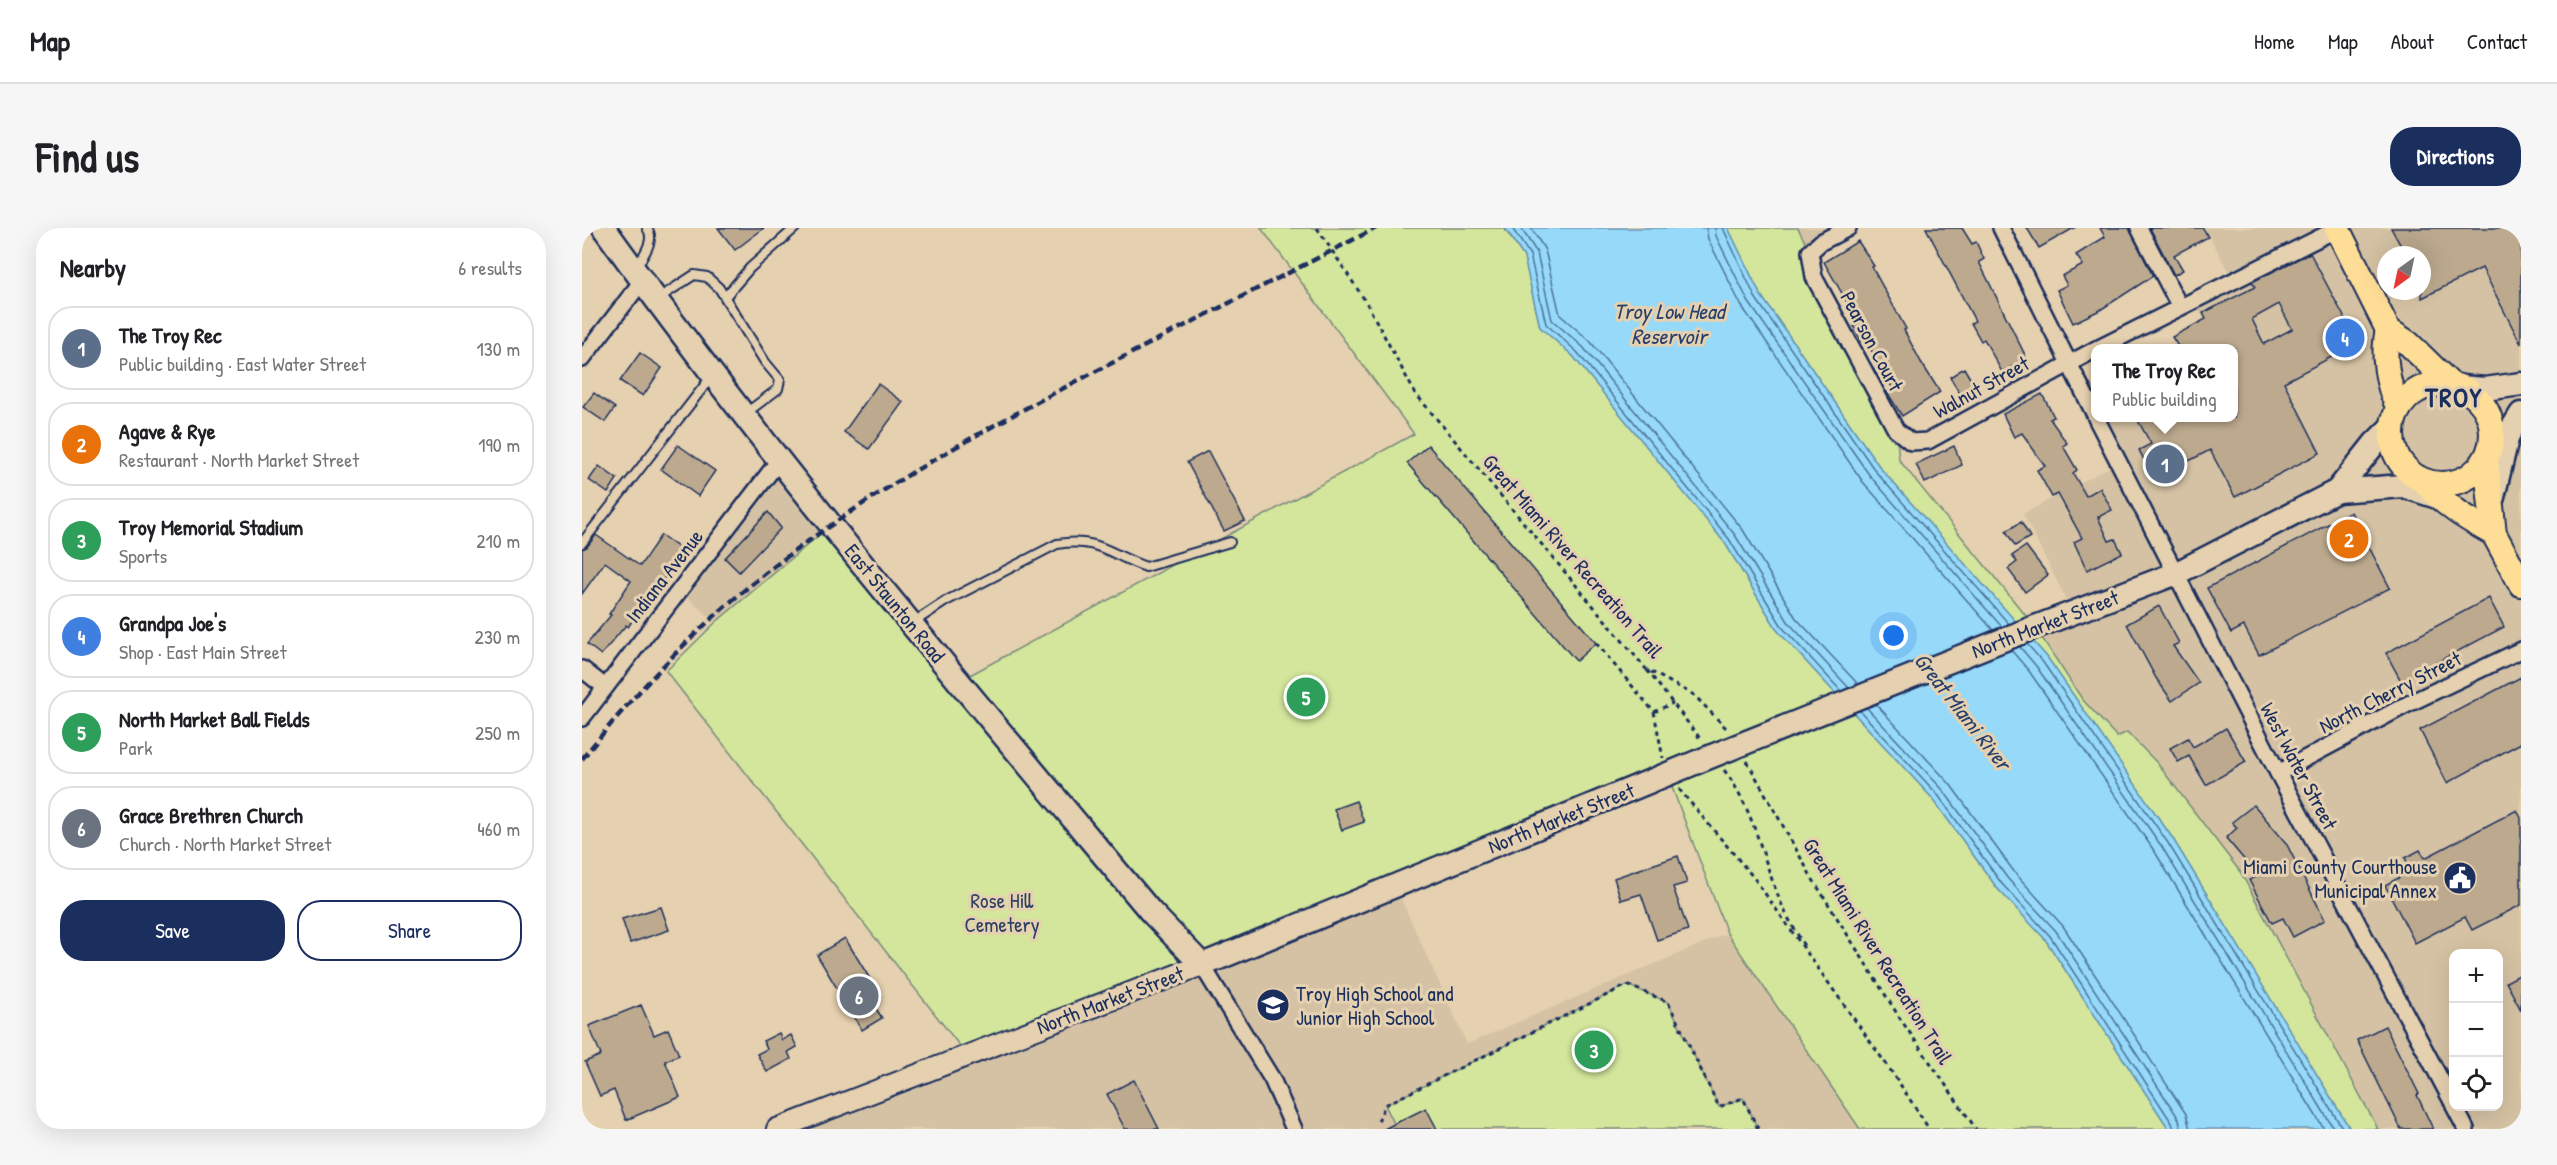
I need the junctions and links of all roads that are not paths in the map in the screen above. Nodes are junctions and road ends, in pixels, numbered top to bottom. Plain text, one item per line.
1 (646, 228) edge
2 (795, 228) edge
3 (1848, 228) edge
4 (2001, 228) edge
5 (2139, 228) edge
6 (2338, 228) edge
7 (608, 229) edge
8 (638, 276) junction
9 (725, 297) junction
10 (657, 300) junction
11 (2180, 307) junction
12 (2388, 330) junction
13 (2107, 344) edge
14 (2091, 352) edge
15 (582, 359) edge
16 (2068, 363) junction
17 (714, 374) junction
18 (2521, 384) edge
19 (2456, 386) junction
20 (2091, 407) edge
21 (2394, 409) junction
22 (745, 414) junction
23 (2518, 418) edge
24 (2099, 422) edge
25 (1911, 442) joint
26 (2375, 443) junction
27 (2487, 455) junction
28 (780, 459) junction
29 (2422, 486) junction
30 (2337, 490) junction
31 (2491, 508) junction
32 (2494, 534) junction
33 (1230, 542) dead end
34 (582, 543) edge
35 (2177, 573) junction
36 (2521, 584) edge
37 (913, 623) junction
38 (2521, 650) edge
39 (582, 669) edge
40 (605, 687) junction
41 (582, 718) edge
42 (2278, 773) junction
43 (1202, 965) junction
44 (2449, 1097) edge
45 (2457, 1111) edge
46 (777, 1129) edge
47 (1294, 1129) edge
48 (2466, 1129) edge

1 - 8 lane
2 - 9 lane
3 - 25 street, Pearson Court
4 - 16 street, West Water Street
5 - 11 street
6 - 11 street, Walnut Street
6 - 12 main road
7 - 8 main road, East Staunton Road
8 - 10 main road, East Staunton Road
8 - 15 street
9 - 10 lane
9 - 22 lane
10 - 17 main road, East Staunton Road
11 - 13 street, Walnut Street
12 - 19 main road
12 - 21 main road
14 - 16 street, Walnut Street
16 - 20 street, West Water Street
16 - 25 street, Walnut Street
17 - 22 main road, East Staunton Road
17 - 34 lane
18 - 19 main road
19 - 21 main road
19 - 27 main road
21 - 26 main road
21 - 26 main road
21 - 29 main road
22 - 28 main road, East Staunton Road
23 - 27 main road
23 - 31 main road
24 - 35 street, West Water Street
26 - 30 main road
27 - 29 main road
27 - 31 main road
28 - 37 main road, East Staunton Road
28 - 40 street, Indiana Avenue
29 - 30 main road
29 - 32 main road
30 - 35 main road, North Market Street
31 - 32 main road
32 - 36 main road
33 - 37 lane
35 - 42 street, West Water Street
35 - 43 main road, North Market Street, bridge
37 - 43 main road, East Staunton Road
38 - 42 street, North Cherry Street
39 - 40 street
40 - 41 street, Indiana Avenue
42 - 44 street, West Water Street
43 - 46 street, North Market Street
43 - 47 street
45 - 48 street, West Water Street

